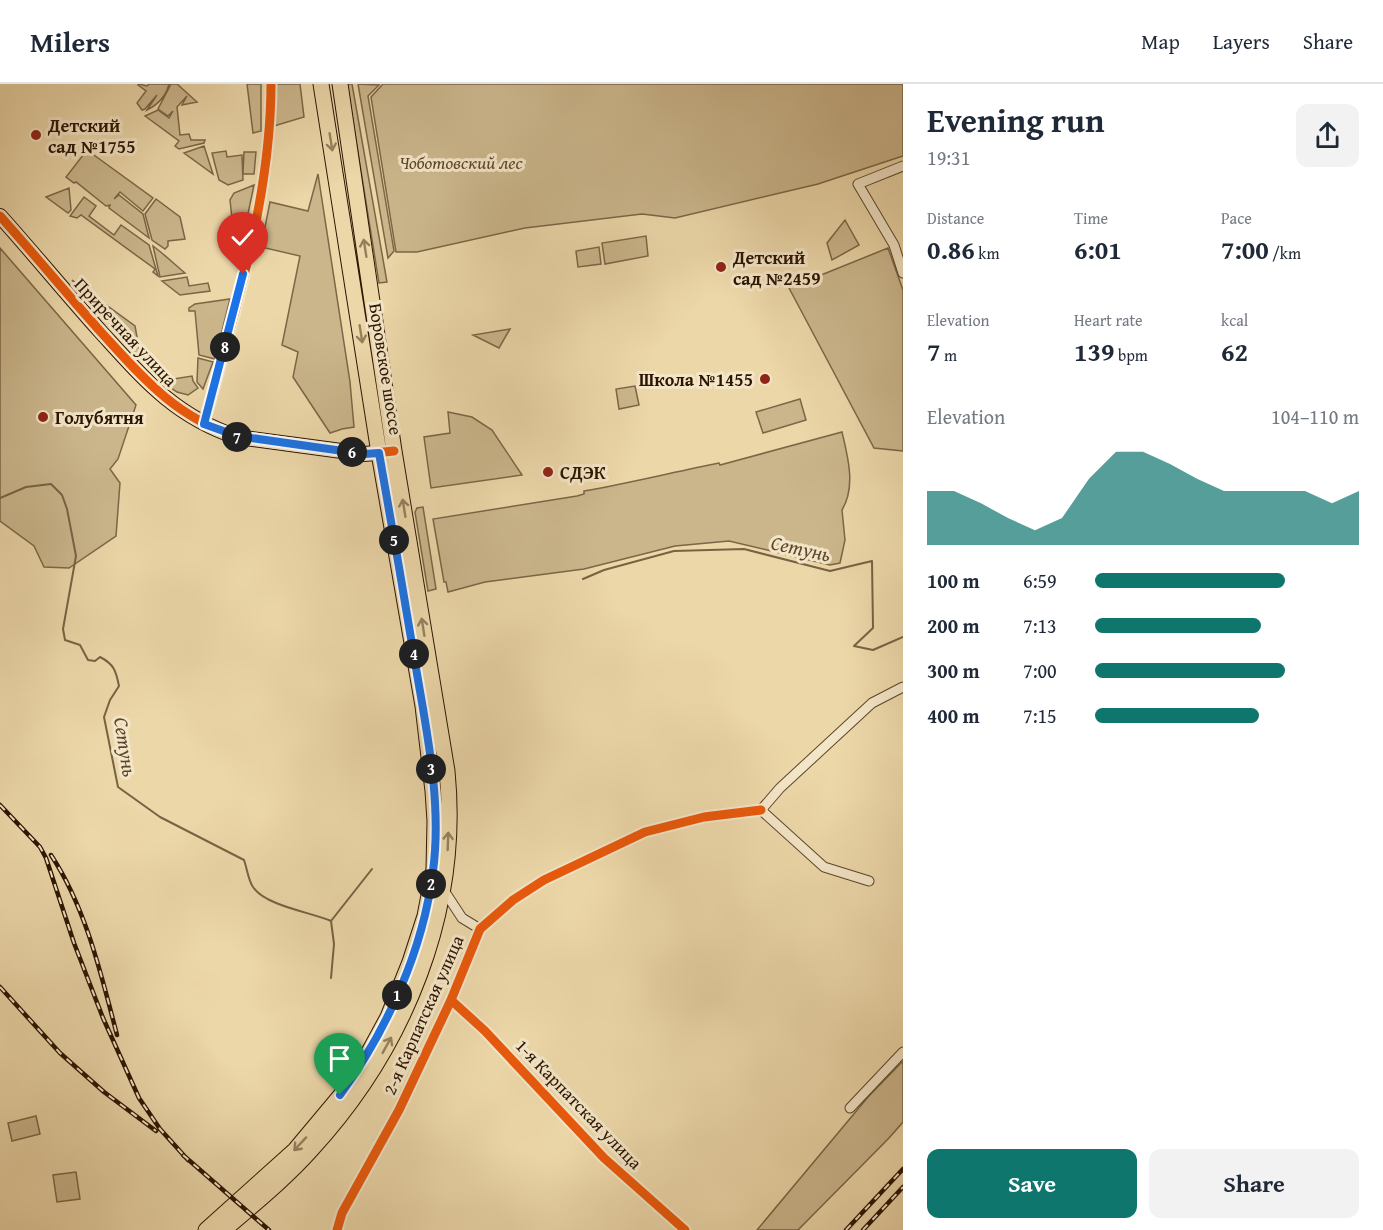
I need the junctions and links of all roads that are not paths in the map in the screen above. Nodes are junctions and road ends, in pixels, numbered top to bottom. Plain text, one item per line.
1 (271, 84) edge
2 (321, 84) edge
3 (340, 84) edge
4 (903, 166) edge
5 (0, 216) edge
6 (903, 273) edge
7 (204, 424) junction
8 (387, 452) junction
9 (903, 687) edge
10 (761, 810) junction
11 (869, 880) dead end
12 (443, 889) junction
13 (480, 928) junction
14 (451, 1000) junction
15 (903, 1052) edge
16 (850, 1108) dead end
17 (206, 1230) edge
18 (224, 1230) edge
19 (337, 1230) edge
20 (685, 1230) edge

1 - 7 street
2 -> 8 main road, Боровское шоссе
8 -> 3 main road, Боровское шоссе
4 - 6 street
5 - 7 street, Приречная улица
7 - 8 street, Приречная улица
12 -> 8 main road, Боровское шоссе
8 -> 17 main road, Боровское шоссе
9 - 10 street
10 - 11 street
10 - 13 street, 2-я Карпатская улица
12 - 13 street
18 -> 12 main road, Боровское шоссе
13 - 14 street, 2-я Карпатская улица
14 - 19 street, 2-я Карпатская улица
14 - 20 street, 1-я Карпатская улица
15 - 16 street

